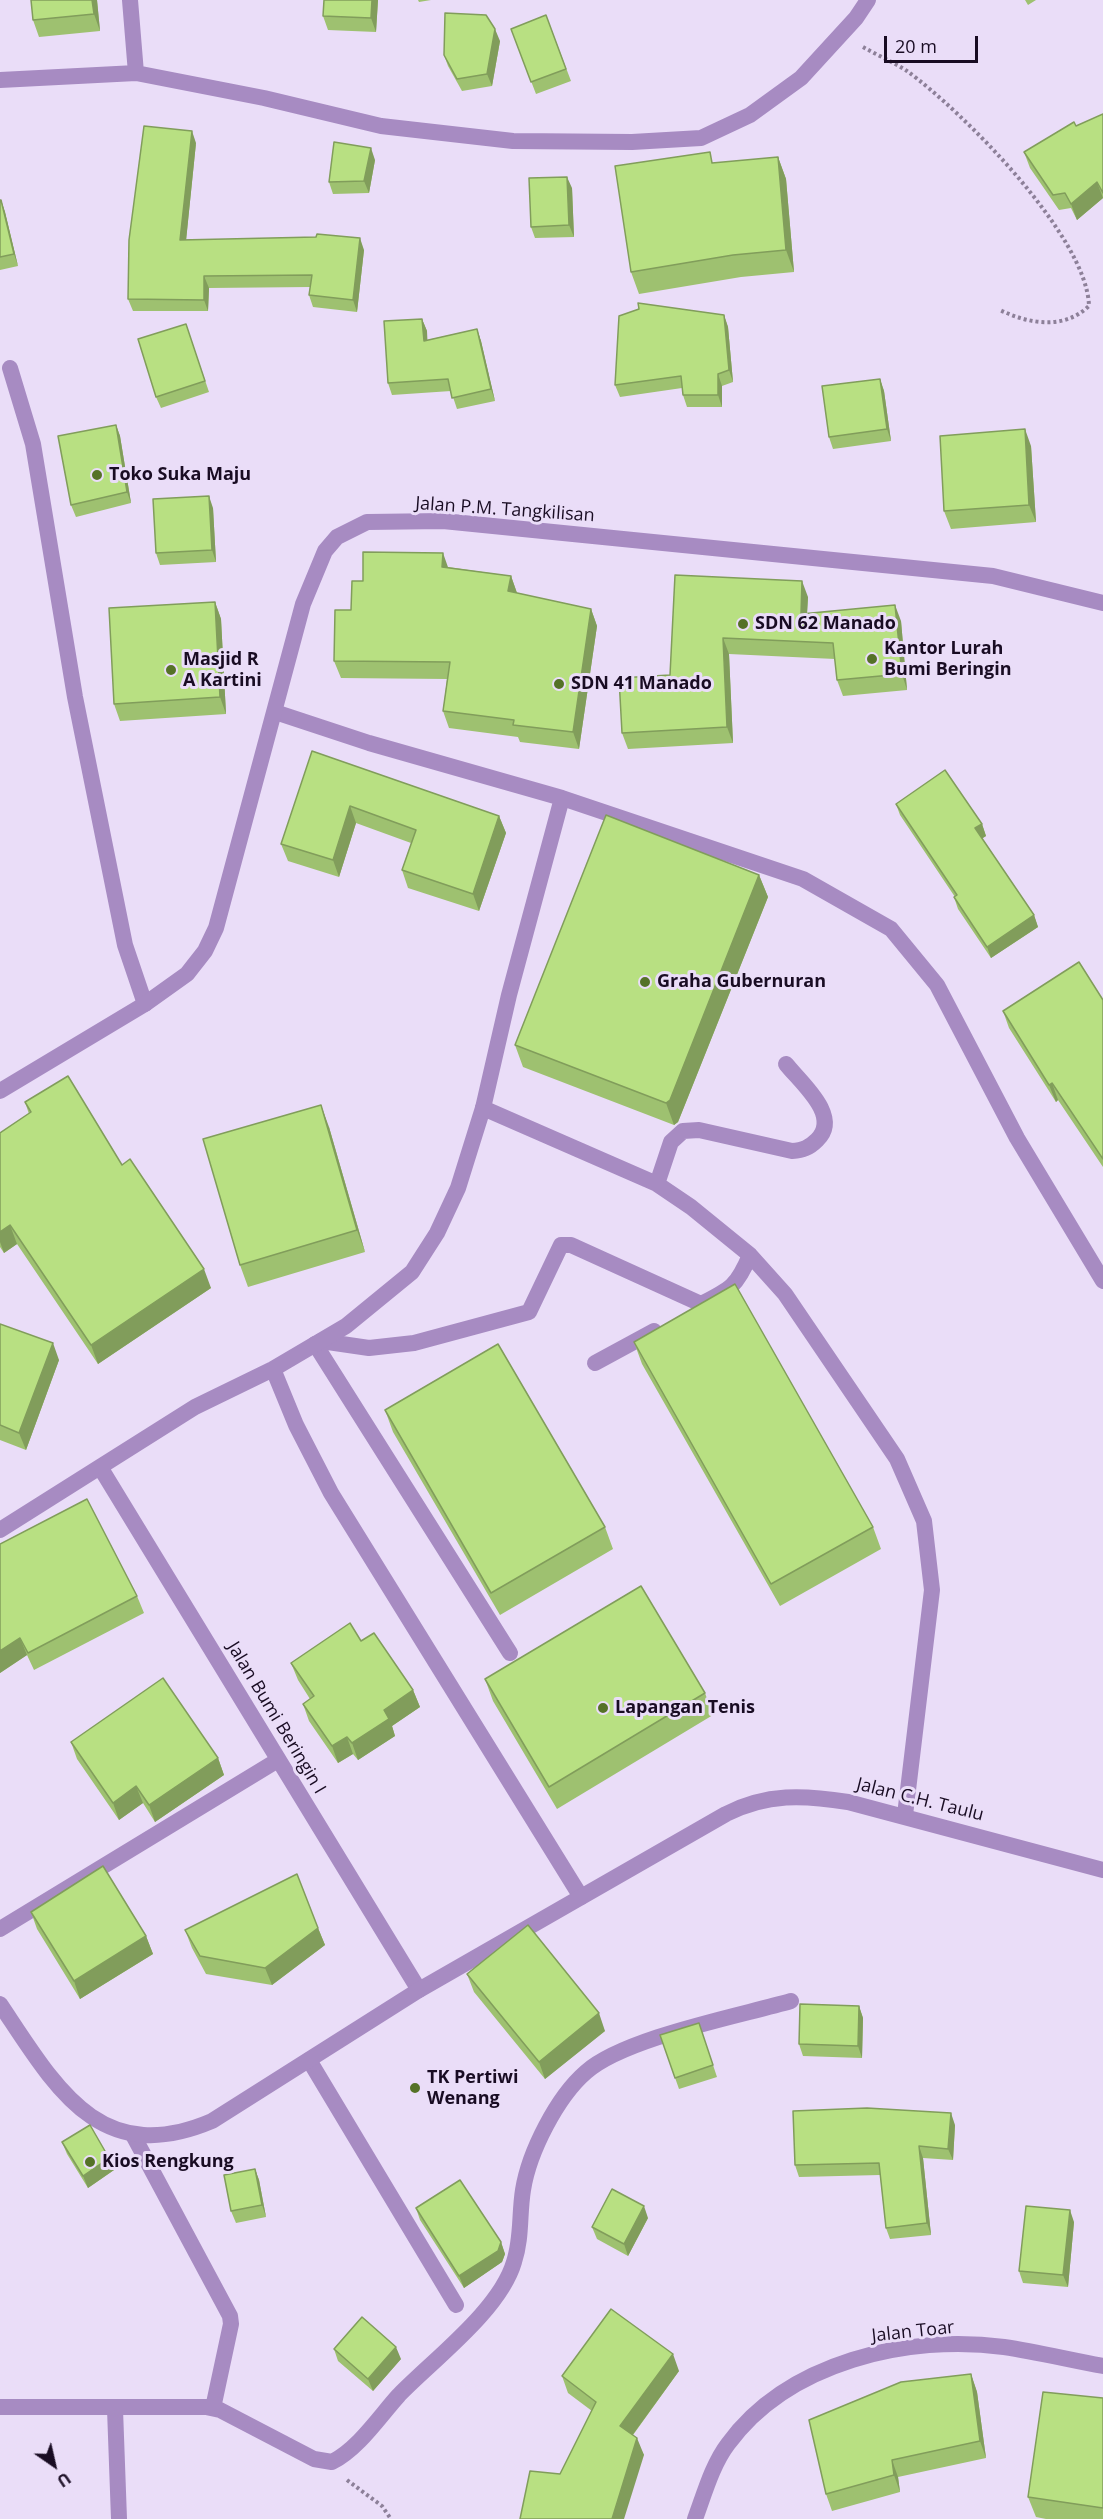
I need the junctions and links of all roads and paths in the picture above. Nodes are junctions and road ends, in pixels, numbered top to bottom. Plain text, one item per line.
1 (130, 0) edge
2 (868, 0) edge
3 (841, 34) junction
4 (136, 73) junction
5 (0, 80) edge
6 (1000, 310) dead end
7 (10, 368) dead end
8 (1103, 603) edge
9 (275, 712) junction
10 (562, 798) junction
11 (146, 1004) junction
12 (786, 1064) dead end
13 (0, 1091) edge
14 (483, 1108) junction
15 (657, 1184) junction
16 (750, 1255) junction
17 (1103, 1281) edge
18 (701, 1304) junction
19 (318, 1342) junction
20 (595, 1364) dead end
21 (273, 1369) junction
22 (100, 1467) junction
23 (0, 1530) edge
24 (510, 1653) dead end
25 (278, 1760) junction
26 (905, 1815) junction
27 (1103, 1870) edge
28 (581, 1897) junction
29 (0, 1929) edge
30 (418, 1989) junction
31 (791, 2001) dead end
32 (0, 2004) edge
33 (309, 2060) junction
34 (133, 2135) junction
35 (456, 2306) dead end
36 (1103, 2366) edge
37 (0, 2407) edge
38 (213, 2408) junction
39 (115, 2409) junction
40 (325, 2463) junction
41 (120, 2519) edge
42 (391, 2519) edge
43 (695, 2519) edge

1 - 4 street
2 - 3 street
3 - 4 street
3 - 6 path
4 - 5 street
7 - 11 street
8 - 9 street, Jalan P.M. Tangkilisan
9 - 10 street
9 - 11 street, Jalan P.M. Tangkilisan
10 - 14 street
10 - 17 street
11 - 13 street, Jalan P.M. Tangkilisan
12 - 15 street
14 - 15 street
14 - 19 street
15 - 16 street
16 - 18 street
16 - 26 street
18 - 19 street
18 - 20 street
19 - 21 street
19 - 24 street
21 - 22 street
21 - 28 street
22 - 23 street
22 - 25 street, Jalan Bumi Beringin I
25 - 29 street
25 - 30 street, Jalan Bumi Beringin I
26 - 27 street, Jalan C.H. Taulu
26 - 28 street, Jalan C.H. Taulu
28 - 30 street, Jalan C.H. Taulu
30 - 33 street, Jalan C.H. Taulu
31 - 40 street
32 - 34 street, Jalan C.H. Taulu
33 - 34 street, Jalan C.H. Taulu
33 - 35 street
34 - 38 street
36 - 43 street, Jalan Toar
37 - 39 street
38 - 39 street
38 - 40 street
39 - 41 street
40 - 42 path

